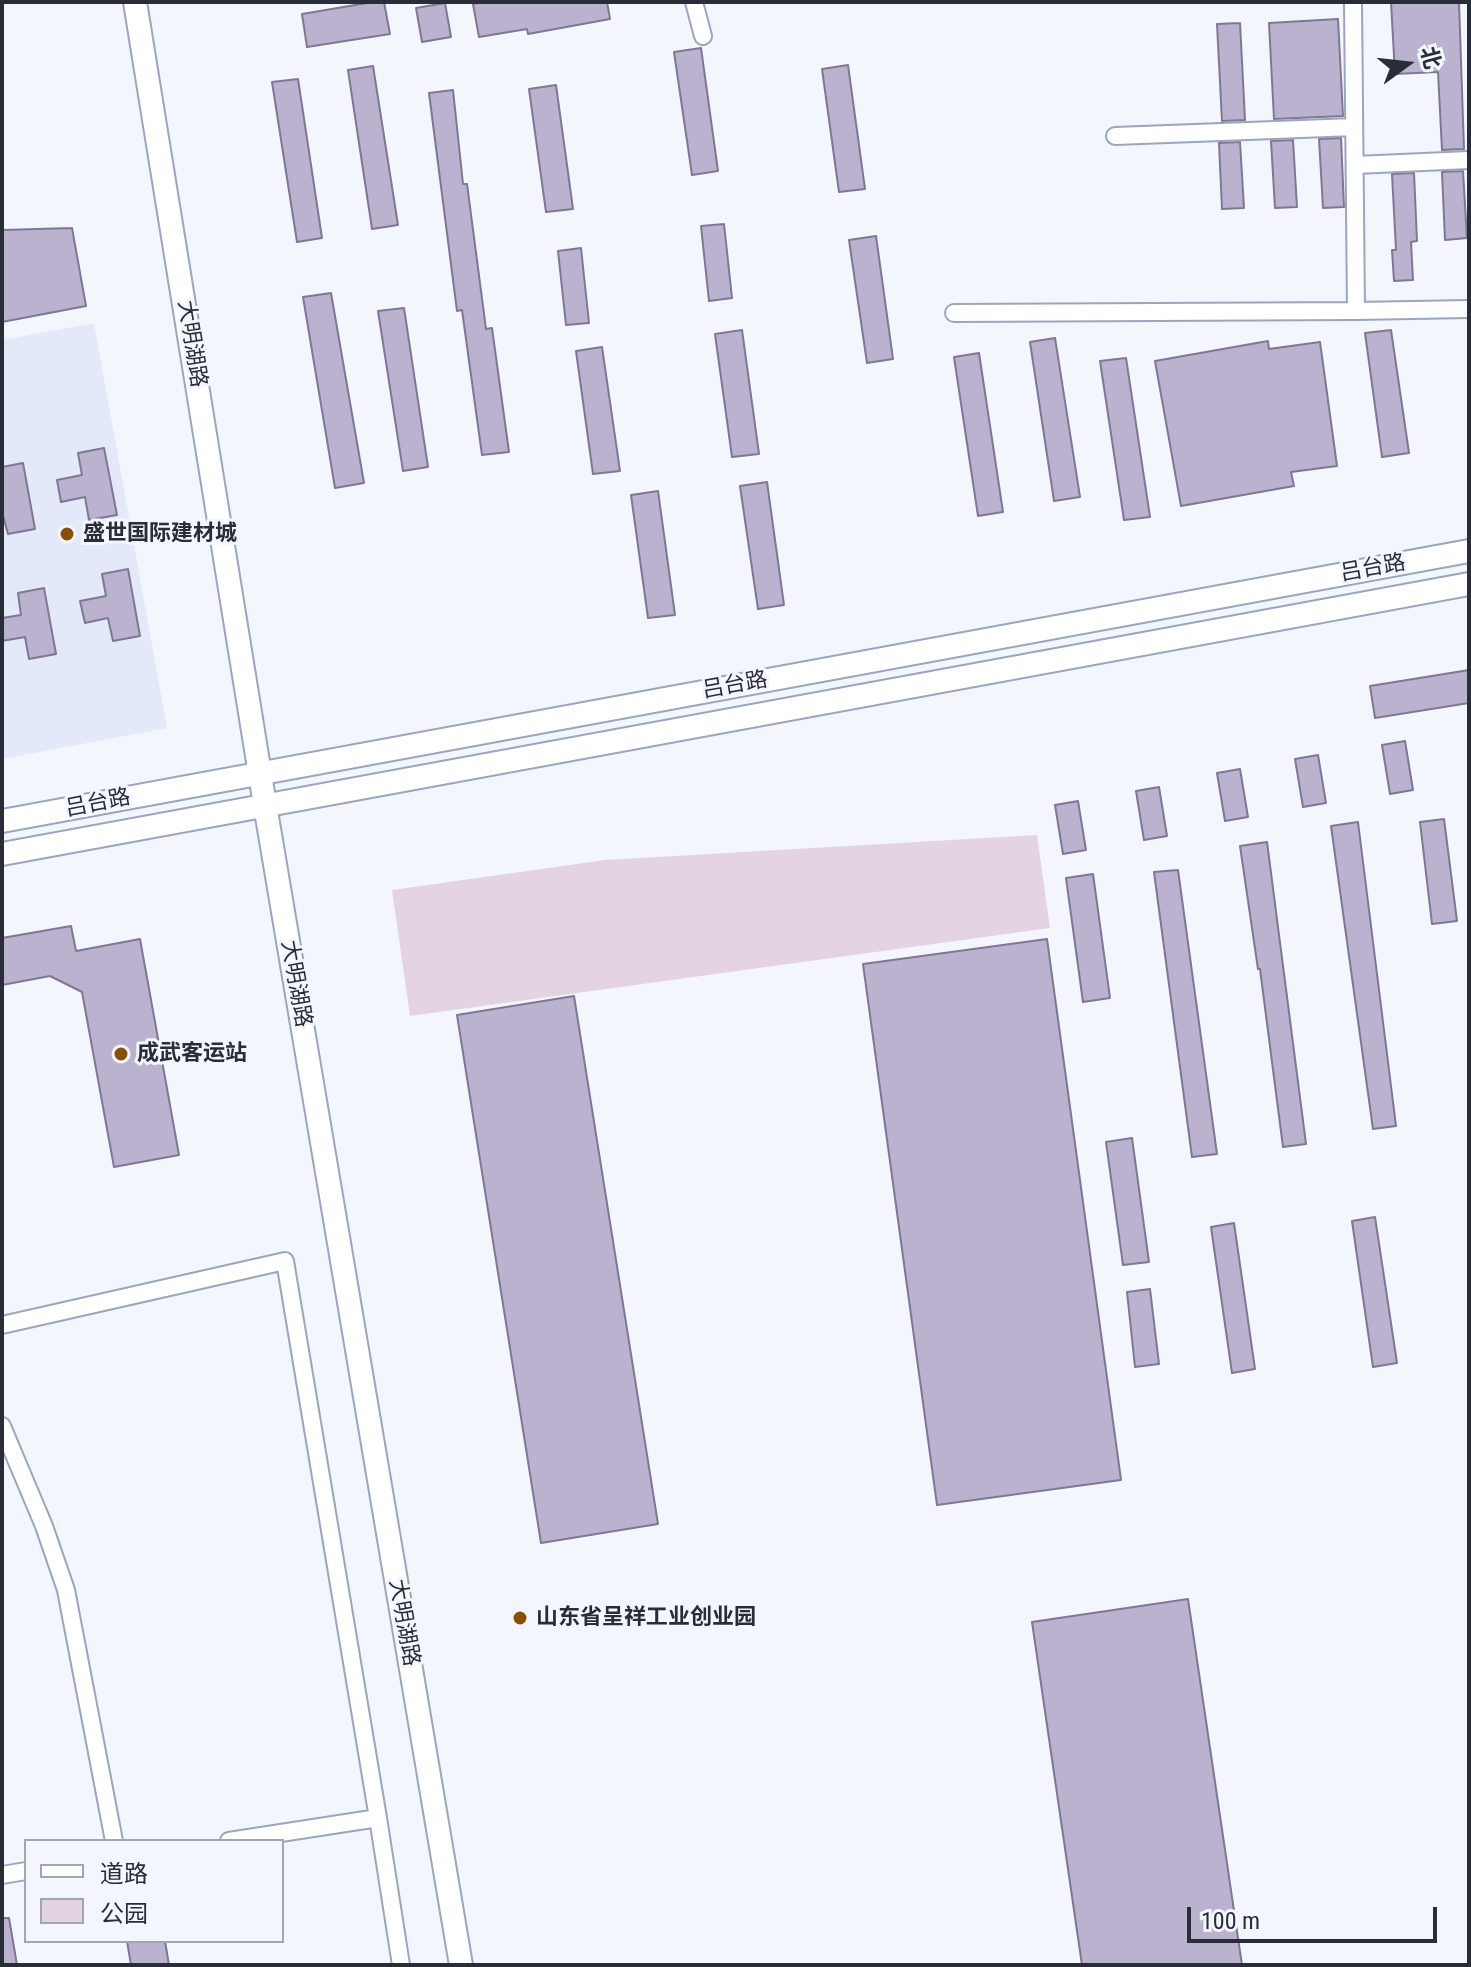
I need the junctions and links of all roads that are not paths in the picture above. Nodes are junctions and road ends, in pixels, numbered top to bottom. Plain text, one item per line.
1 (135, 2) edge
2 (694, 2) edge
3 (1353, 2) edge
4 (703, 36) dead end
5 (1354, 127) junction
6 (1115, 136) dead end
7 (1469, 160) edge
8 (1355, 165) junction
9 (1469, 309) edge
10 (1356, 311) junction
11 (954, 313) dead end
12 (1469, 551) edge
13 (1469, 584) edge
14 (261, 773) junction
15 (265, 805) junction
16 (2, 821) edge
17 (2, 854) edge
18 (2, 1325) edge
19 (2, 1426) edge
20 (378, 1818) junction
21 (114, 1839) edge
22 (242, 1839) edge
23 (24, 1871) edge
24 (2, 1875) edge
25 (401, 1965) edge
26 (461, 1965) edge

1 - 14 main road, 大明湖路
2 - 4 street
3 - 5 street
5 - 6 street
5 - 8 street
7 - 8 street
8 - 10 street
9 - 10 street
10 - 11 street
12 - 14 main road, 吕台路
13 - 15 main road, 吕台路
14 - 15 main road, 大明湖路
14 - 16 main road, 吕台路
15 - 17 main road, 吕台路
15 - 26 main road, 大明湖路
18 - 20 street
19 - 21 street
20 - 22 street
20 - 25 street
23 - 24 street

